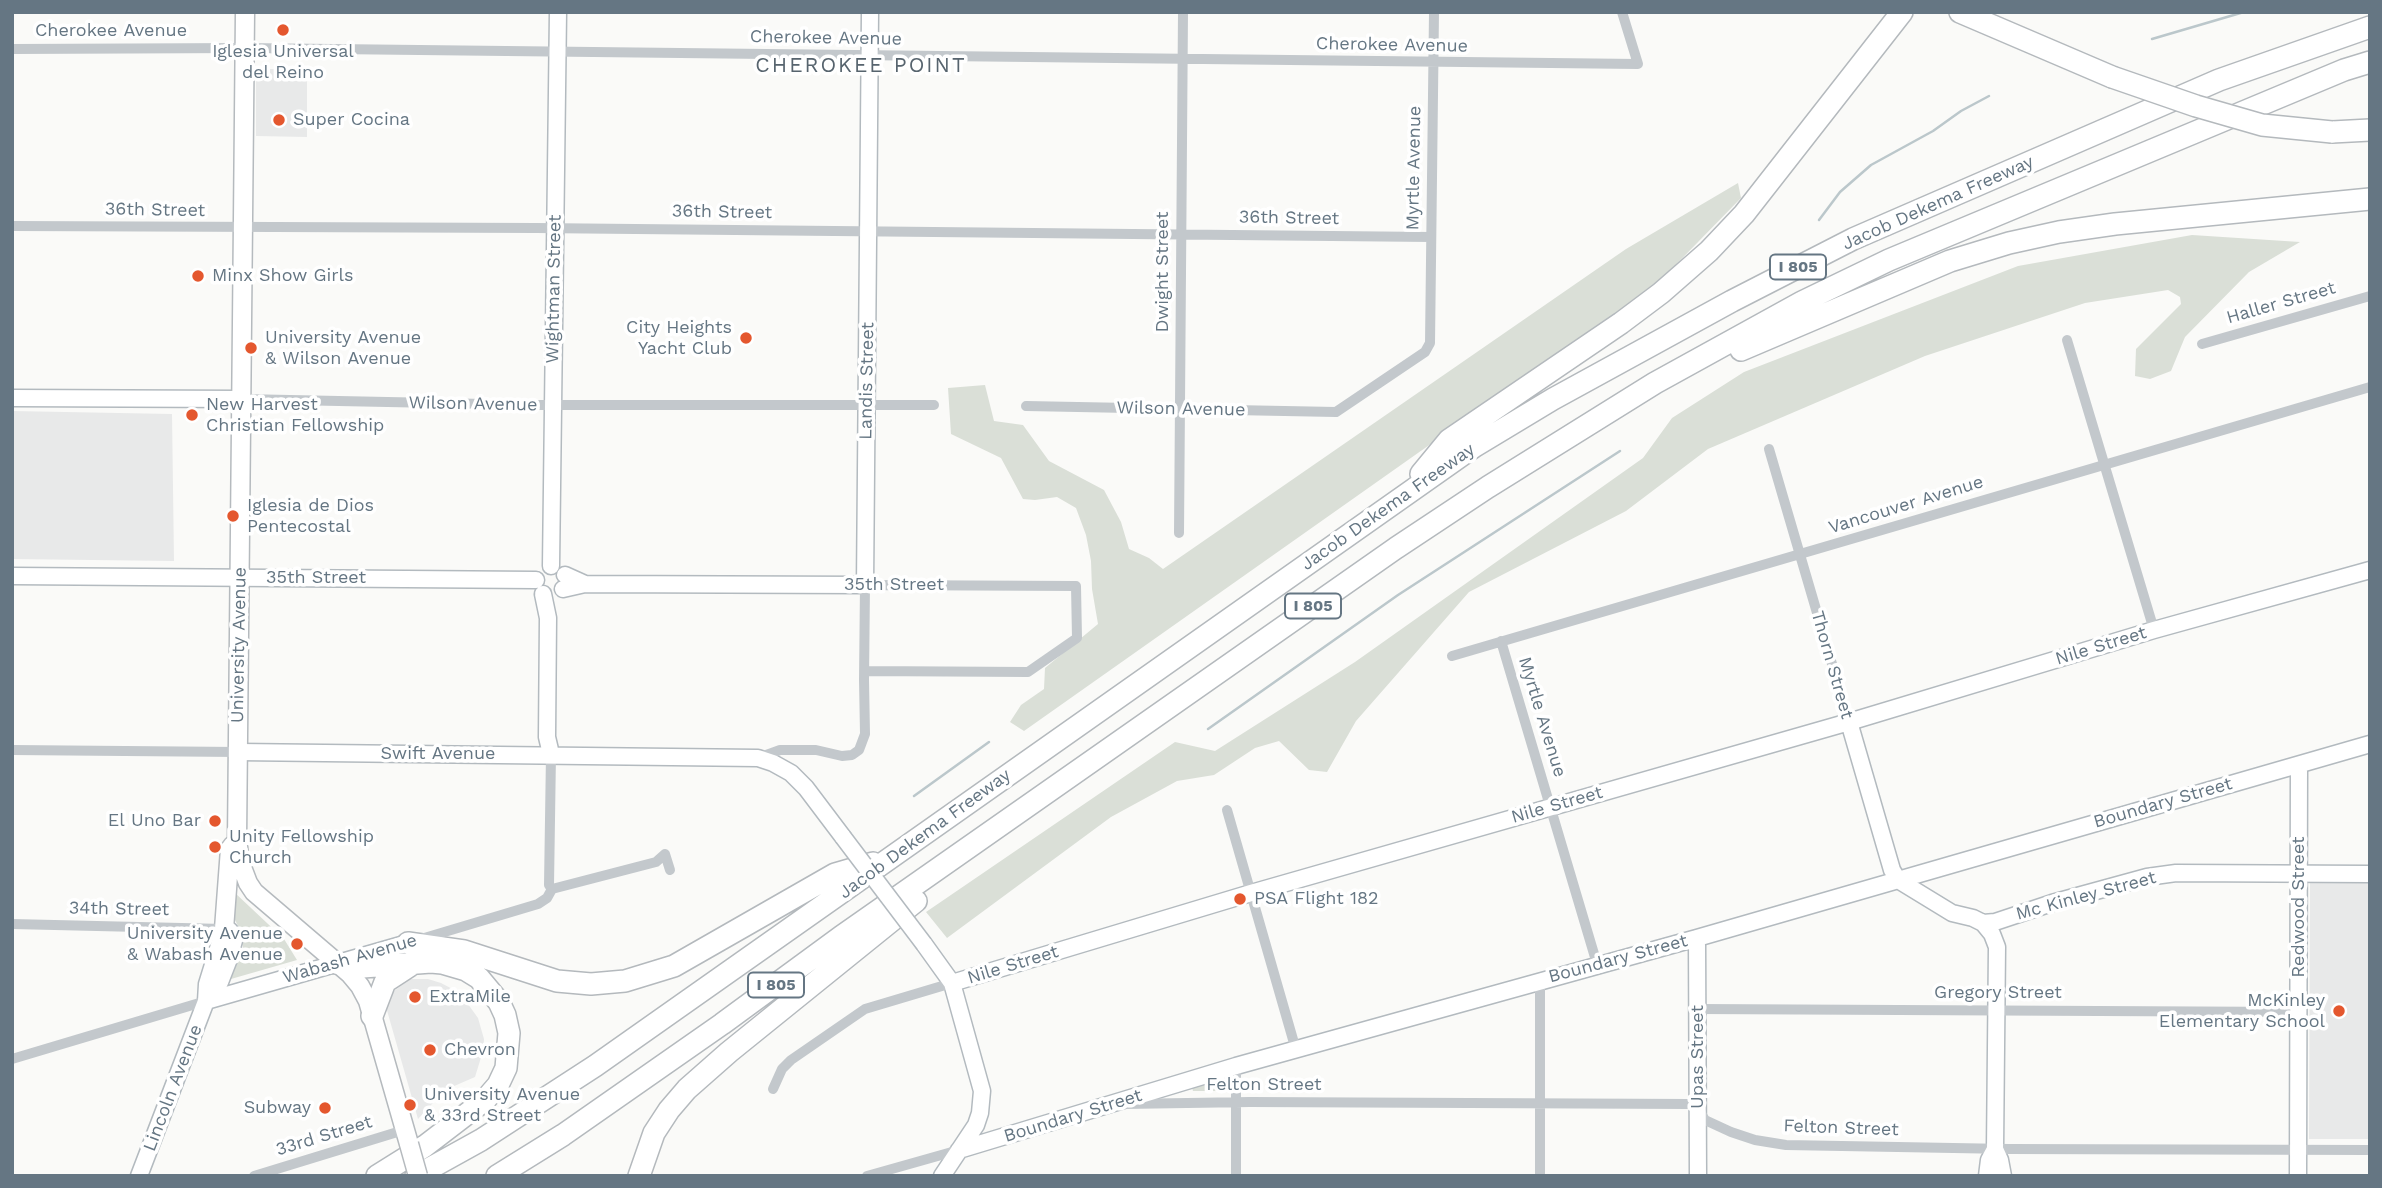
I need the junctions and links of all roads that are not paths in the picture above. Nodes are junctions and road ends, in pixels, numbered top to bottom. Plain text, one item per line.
1 (245, 12) edge
2 (558, 12) edge
3 (870, 12) edge
4 (1183, 12) edge
5 (1434, 12) edge
6 (1622, 12) edge
7 (1960, 12) edge
8 (1899, 15) edge
9 (2370, 27) edge
10 (245, 48) junction
11 (12, 49) edge
12 (558, 52) junction
13 (870, 57) junction
14 (1183, 60) junction
15 (2370, 62) edge
16 (1433, 63) junction
17 (2370, 130) edge
18 (2370, 199) edge
19 (12, 226) edge
20 (243, 228) junction
21 (556, 228) junction
22 (868, 231) junction
23 (1181, 234) junction
24 (1431, 237) junction
25 (2370, 296) edge
26 (2067, 341) dead end
27 (2202, 344) dead end
28 (2370, 387) edge
29 (12, 398) edge
30 (241, 399) junction
31 (552, 405) junction
32 (867, 405) junction
33 (934, 405) dead end
34 (1026, 406) dead end
35 (1180, 409) junction
36 (1336, 412) joint
37 (1579, 429) junction
38 (1769, 449) dead end
39 (2105, 464) junction
40 (1400, 498) junction
41 (1179, 533) dead end
42 (1800, 554) junction
43 (2370, 570) edge
44 (12, 576) edge
45 (240, 578) junction
46 (553, 583) junction
47 (865, 584) junction
48 (2154, 630) junction
49 (1501, 641) junction
50 (1452, 656) dead end
51 (864, 671) junction
52 (1849, 722) junction
53 (2370, 744) edge
54 (12, 750) edge
55 (859, 750) joint
56 (238, 752) junction
57 (551, 754) junction
58 (758, 758) junction
59 (2299, 765) junction
60 (1052, 790) junction
61 (1550, 807) junction
62 (1227, 810) dead end
63 (237, 839) junction
64 (888, 859) junction
65 (670, 870) dead end
66 (2299, 874) junction
67 (2370, 874) edge
68 (1898, 880) junction
69 (552, 889) junction
70 (1251, 893) junction
71 (1983, 923) junction
72 (12, 924) edge
73 (224, 929) junction
74 (1698, 938) junction
75 (411, 953) junction
76 (337, 963) junction
77 (1597, 964) junction
78 (1541, 980) junction
79 (952, 983) junction
80 (206, 1001) junction
81 (1698, 1009) junction
82 (1995, 1010) junction
83 (2299, 1012) junction
84 (372, 1016) junction
85 (1296, 1050) junction
86 (12, 1059) edge
87 (1236, 1066) junction
88 (773, 1089) dead end
89 (1236, 1102) junction
90 (1539, 1103) junction
91 (1113, 1104) junction
92 (1698, 1109) junction
93 (407, 1137) junction
94 (1995, 1149) junction
95 (959, 1150) junction
96 (2298, 1150) junction
97 (2370, 1150) edge
98 (139, 1176) edge
99 (254, 1176) edge
100 (377, 1176) edge
101 (417, 1176) edge
102 (497, 1176) edge
103 (639, 1176) edge
104 (867, 1176) edge
105 (942, 1176) edge
106 (1236, 1176) edge
107 (1540, 1176) edge
108 (1698, 1176) edge
109 (1987, 1176) edge
110 (2003, 1176) edge
111 (2298, 1176) edge

1 - 10 main road, University Avenue
2 - 12 street, Wightman Street
3 - 13 street, Landis Street
4 - 14 street, Dwight Street
5 - 16 street, Myrtle Avenue
6 - 16 street, Cherokee Avenue
7 - 17 highway, bridge
8 - 40 highway
9 - 40 highway, Jacob Dekema Freeway / I 805
10 - 11 street, Cherokee Avenue
10 - 12 street, Cherokee Avenue
10 - 20 main road, University Avenue
12 - 13 street, Cherokee Avenue
12 - 21 street, Wightman Street
13 - 14 street, Cherokee Avenue
13 - 22 street, Landis Street
14 - 16 street, Cherokee Avenue
14 - 23 street, Dwight Street
15 - 37 highway, Jacob Dekema Freeway / I 805
16 - 24 street, Myrtle Avenue
18 - 37 highway
19 - 20 street, 36th Street
20 - 21 street, 36th Street
20 - 30 main road, University Avenue
21 - 22 street, 36th Street
21 - 31 street, Wightman Street
22 - 23 street, 36th Street
22 - 32 street, Landis Street
23 - 24 street, 36th Street
23 - 35 street, Dwight Street
24 - 36 street, Myrtle Avenue
25 - 27 street, Haller Street
26 - 39 street
28 - 39 street, Vancouver Avenue
29 - 30 street, Wilson Avenue
30 - 31 street, Wilson Avenue
30 - 45 main road, University Avenue
31 - 32 street, Wilson Avenue
31 - 46 street, Wightman Street
32 - 33 street, Wilson Avenue
32 - 47 street, Landis Street
34 - 35 street, Wilson Avenue
35 - 36 street, Wilson Avenue
35 - 41 street, Dwight Street
37 - 60 highway, Jacob Dekema Freeway / I 805
38 - 42 street, Thorn Street
39 - 42 street, Vancouver Avenue
39 - 48 street
40 - 64 highway, Jacob Dekema Freeway / I 805
42 - 49 street, Vancouver Avenue
42 - 52 street, Thorn Street
43 - 48 street, Nile Street
44 - 45 street, 35th Street
45 - 46 street, 35th Street
45 - 56 main road, University Avenue
46 - 47 street, 35th Street
46 - 57 street, Wightman Street
47 - 51 street, Landis Street
47 - 51 street, 35th Street
48 - 52 street, Nile Street
49 - 50 street, Vancouver Avenue
49 - 61 street, Myrtle Avenue
51 - 55 street, Landis Street
52 - 61 street, Nile Street
52 - 68 street, Thorn Street
53 - 59 street, Boundary Street
54 - 56 street, Swift Avenue
55 - 58 street, Swift Avenue
56 - 57 street, Swift Avenue
56 - 63 main road, University Avenue
57 - 58 street, Swift Avenue
57 - 69 street, Wightman Street
58 - 79 street, bridge
59 - 66 street, Redwood Street
59 - 68 street, Boundary Street
60 - 102 highway, Jacob Dekema Freeway / I 805
60 - 103 highway
61 - 70 street, Nile Street
61 - 77 street, Myrtle Avenue
62 - 70 street
63 - 73 main road
63 - 76 main road, University Avenue
64 - 75 highway
64 - 101 highway, Jacob Dekema Freeway / I 805
65 - 69 street, Wabash Avenue
66 - 67 street, Mc Kinley Street
66 - 71 street, Mc Kinley Street
66 - 83 street, Redwood Street
68 - 71 street
68 - 74 street, Boundary Street
69 - 75 street, Wabash Avenue
70 - 79 street, Nile Street
70 - 85 street
71 - 82 street
72 - 73 street, 34th Street
73 - 80 street, Lincoln Avenue
74 - 77 street, Boundary Street
74 - 81 street, Upas Street
75 - 76 highway
75 - 84 highway
75 - 100 highway
76 - 80 street, Wabash Avenue
76 - 84 main road, University Avenue
77 - 78 street, Boundary Street
78 - 85 street, Boundary Street
78 - 90 street
79 - 88 street, Nile Street
79 - 95 street
80 - 86 street, Wabash Avenue
80 - 98 street, Lincoln Avenue
81 - 82 street, Gregory Street
81 - 92 street, Upas Street
82 - 83 street, Gregory Street
82 - 94 street
83 - 96 street, Redwood Street
84 - 93 main road, University Avenue
85 - 87 street, Boundary Street
87 - 89 street
87 - 91 street, Boundary Street
89 - 90 street, Felton Street
89 - 91 street, Felton Street
89 - 106 street
90 - 92 street, Felton Street
90 - 107 street
91 - 95 street, Boundary Street
92 - 94 street, Felton Street
92 - 108 street, Upas Street
93 - 99 street, 33rd Street
93 - 101 main road, University Avenue, bridge
94 - 96 street, Felton Street
94 - 109 street
94 - 110 street
95 - 104 street, Boundary Street
95 - 105 street
96 - 97 street, Felton Street
96 - 111 street, Redwood Street

